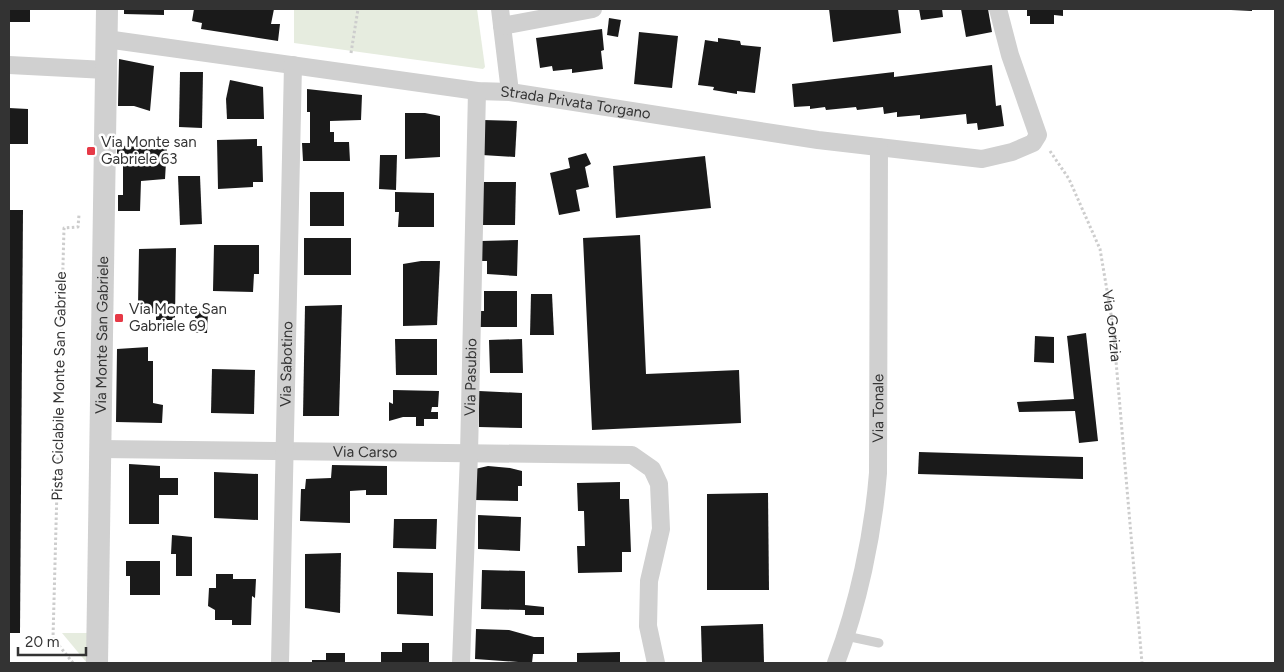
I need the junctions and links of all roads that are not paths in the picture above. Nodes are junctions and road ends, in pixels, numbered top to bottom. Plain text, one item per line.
1 (107, 9) edge
2 (593, 9) edge
3 (998, 9) edge
4 (501, 17) edge
5 (106, 39) junction
6 (9, 64) edge
7 (293, 65) junction
8 (106, 70) junction
9 (477, 91) junction
10 (510, 92) junction
11 (879, 147) junction
12 (99, 449) junction
13 (284, 451) junction
14 (469, 454) junction
15 (846, 636) junction
16 (879, 643) dead end
17 (96, 663) edge
18 (280, 663) edge
19 (461, 663) edge
20 (656, 663) edge
21 (836, 663) edge

1 - 5 street, Via Monte San Gabriele
2 - 4 street
3 - 11 street, Strada Privata Torgano
4 - 10 street
5 - 7 street, Strada Privata Torgano
5 - 8 street, Via Monte San Gabriele
6 - 8 street
7 - 9 street, Strada Privata Torgano
7 - 13 street, Via Sabotino
8 - 12 street, Via Monte San Gabriele
9 - 10 street, Strada Privata Torgano
9 - 14 street, Via Pasubio
10 - 11 street, Strada Privata Torgano
11 - 15 street, Via Tonale
12 - 13 street, Via Carso
12 - 17 street, Via Monte San Gabriele
13 - 14 street, Via Carso
13 - 18 street, Via Sabotino
14 - 19 street, Via Pasubio
14 - 20 street, Via Carso
15 - 16 lane
15 - 21 street, Via Tonale

